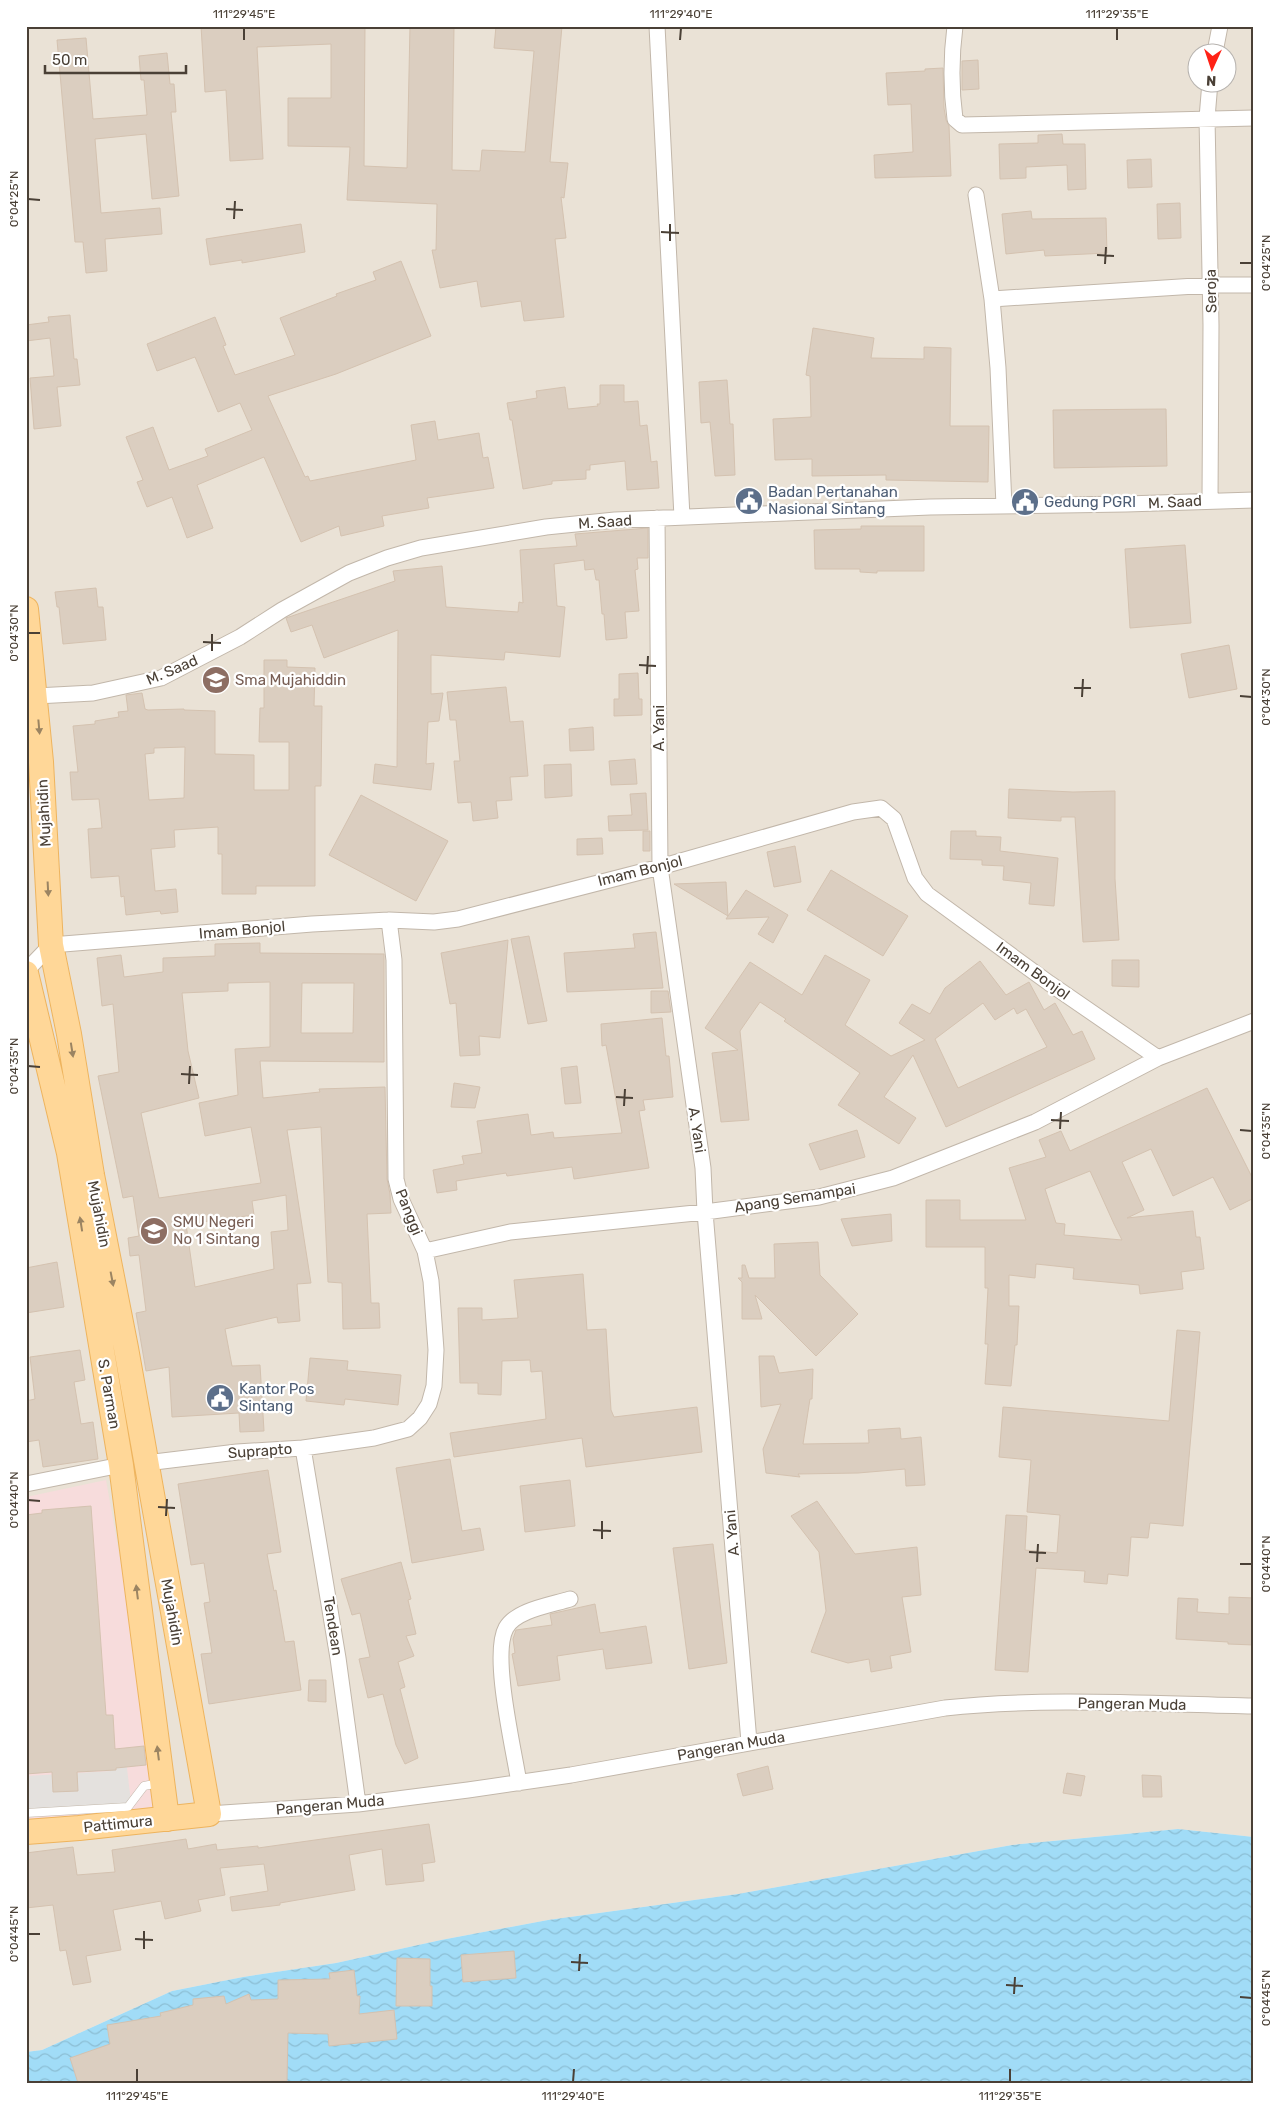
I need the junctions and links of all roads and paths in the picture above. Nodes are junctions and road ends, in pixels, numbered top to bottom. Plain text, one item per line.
1 (657, 26) edge
2 (956, 26) edge
3 (1220, 26) edge
4 (1217, 42) edge
5 (1209, 92) edge
6 (1207, 118) junction
7 (1254, 118) edge
8 (976, 195) dead end
9 (1254, 284) edge
10 (1211, 285) junction
11 (992, 299) junction
12 (1210, 500) junction
13 (1254, 500) edge
14 (1004, 506) junction
15 (682, 517) junction
16 (657, 518) junction
17 (26, 609) edge
18 (36, 696) junction
19 (660, 867) junction
20 (389, 920) junction
21 (51, 945) junction
22 (26, 972) edge
23 (1254, 1021) edge
24 (1158, 1058) junction
25 (705, 1212) junction
26 (425, 1252) junction
27 (374, 1438) joint
28 (303, 1448) junction
29 (146, 1463) junction
30 (121, 1465) junction
31 (26, 1484) edge
32 (570, 1599) dead end
33 (1254, 1706) edge
34 (750, 1742) junction
35 (161, 1782) junction
36 (519, 1782) junction
37 (358, 1804) junction
38 (26, 1814) edge
39 (210, 1814) junction
40 (167, 1819) junction
41 (26, 1832) edge

1 - 15 street
2 - 6 street
3 - 4 street
5 - 6 street, Seroja
6 - 7 street
6 - 10 street, Seroja
8 - 11 street
9 - 10 street
10 - 11 street
10 - 12 street, Seroja
11 - 14 street
12 - 13 street, M. Saad
12 - 14 street, M. Saad
14 - 15 street, M. Saad
15 - 16 street, M. Saad
16 - 18 street, M. Saad
16 - 19 street, A. Yani
17 - 18 main road, Mujahidin
18 -> 21 main road, Mujahidin
19 - 20 street, Imam Bonjol
19 - 24 street, Imam Bonjol
19 - 25 street, A. Yani
20 - 21 street, Imam Bonjol
20 - 26 street, Panggi
21 - 22 street
21 -> 29 main road, Mujahidin
30 -> 22 main road, S. Parman
23 - 24 street, Apang Semampai
24 - 25 street, Apang Semampai
25 - 26 street, Apang Semampai
25 - 34 street, A. Yani
26 - 27 street, Panggi
27 - 28 street, Suprapto
28 - 29 street, Suprapto
28 - 37 street, Tendean
29 - 39 main road, Mujahidin
30 - 31 street
35 -> 30 main road, S. Parman
32 - 36 street
33 - 34 street, Pangeran Muda
34 - 36 street, Pangeran Muda
35 - 38 lane
35 - 40 main road, S. Parman
36 - 37 street, Pangeran Muda
37 - 39 street, Pangeran Muda
39 - 40 main road, Pattimura
40 - 41 main road, Pattimura

